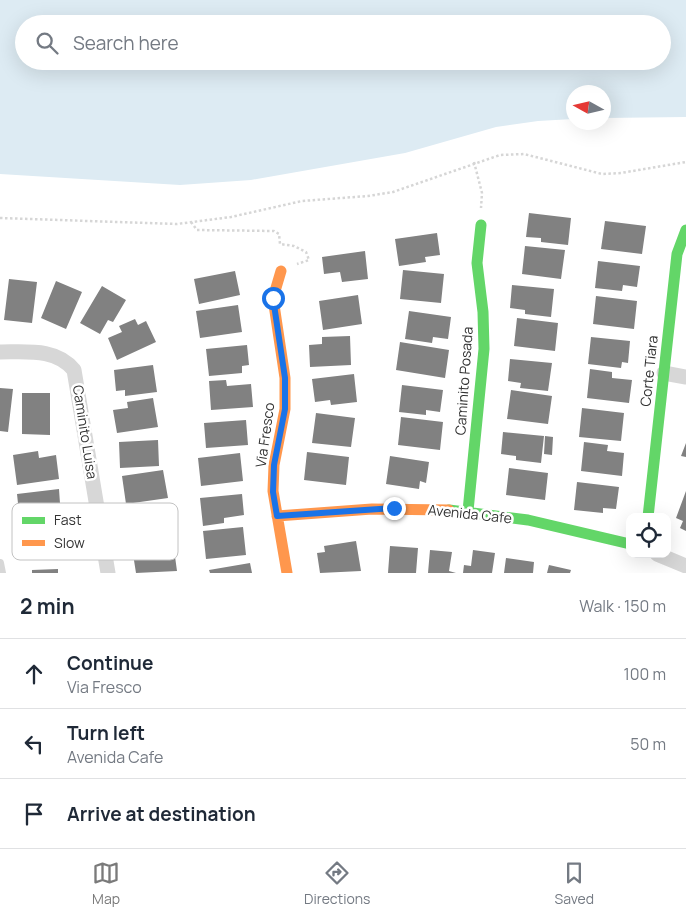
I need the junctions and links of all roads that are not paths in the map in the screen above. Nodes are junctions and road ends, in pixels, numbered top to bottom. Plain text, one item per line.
1 (481, 225) road end
2 (686, 230) edge
3 (280, 271) road end
4 (0, 352) edge
5 (664, 373) junction
6 (686, 377) edge
7 (96, 503) edge
8 (468, 511) junction
9 (648, 513) edge
10 (277, 516) junction
11 (626, 543) edge
12 (667, 558) edge
13 (106, 560) edge
14 (0, 563) edge
15 (686, 566) edge
16 (2, 573) edge
17 (108, 573) edge
18 (287, 573) edge

1 - 8 street, Caminito Posada
2 - 5 street, Corte Tiara
3 - 10 street, Via Fresco
4 - 7 street, Caminito Luisa
5 - 6 street
5 - 9 street, Corte Tiara
8 - 10 street, Avenida Cafe
8 - 11 street, Avenida Cafe
10 - 18 street, Via Fresco
12 - 15 street
13 - 17 street, Caminito Luisa
14 - 16 lane

